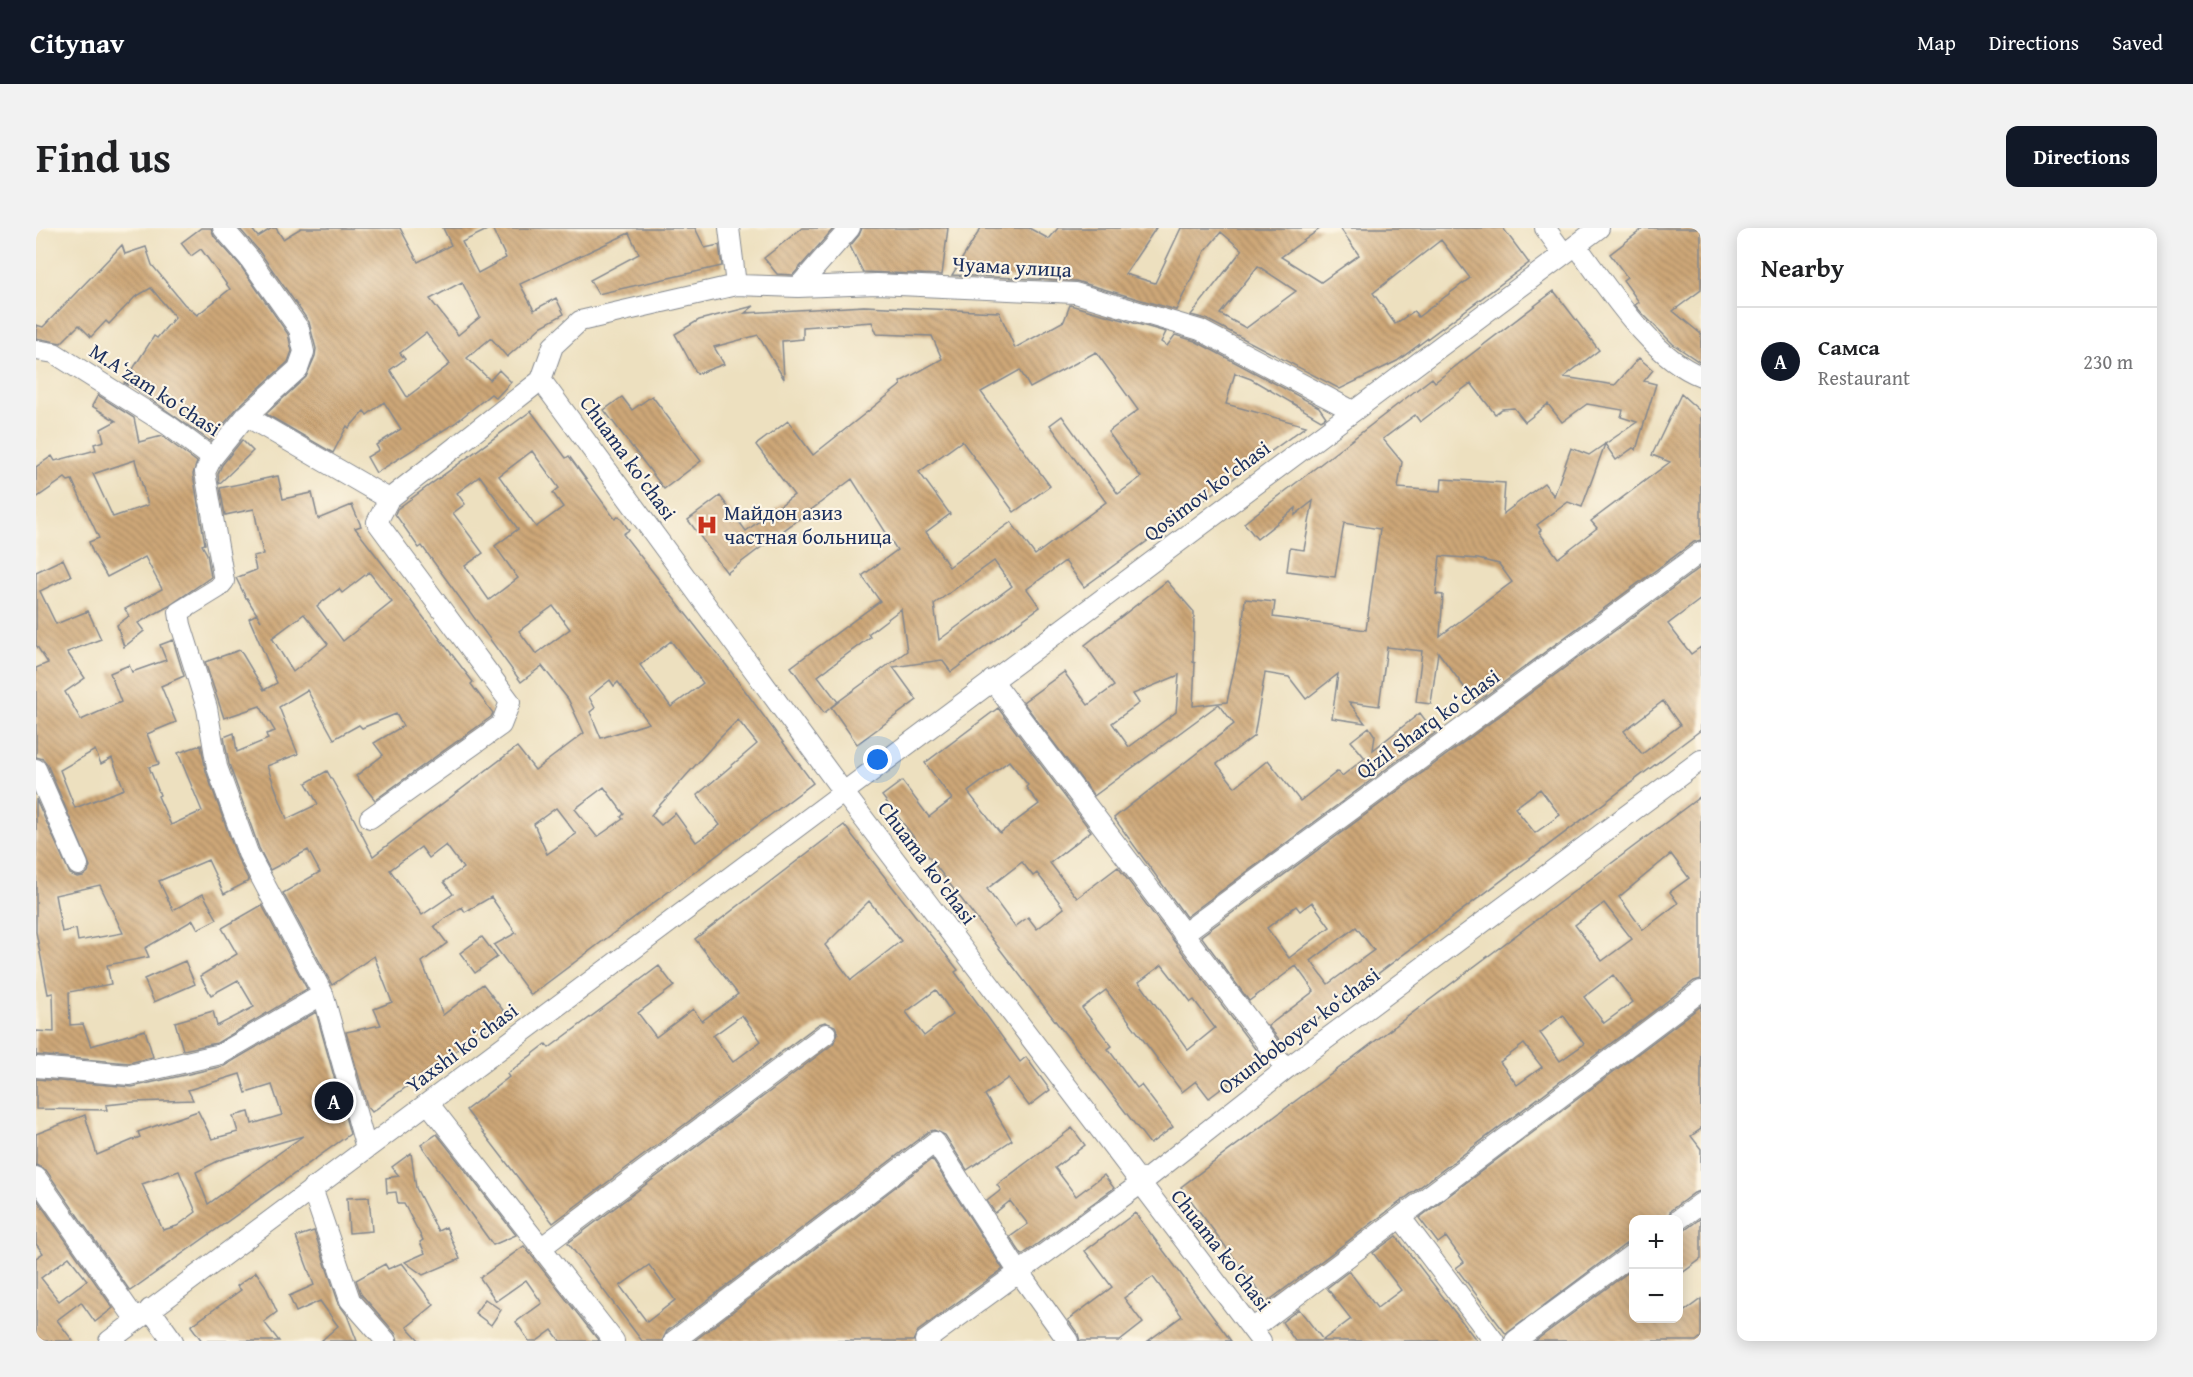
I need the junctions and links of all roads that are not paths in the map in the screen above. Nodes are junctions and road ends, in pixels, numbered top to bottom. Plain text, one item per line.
1 (223, 228) edge
2 (729, 228) edge
3 (850, 228) edge
4 (1545, 228) edge
5 (1599, 228) edge
6 (1570, 250) junction
7 (736, 285) junction
8 (798, 287) junction
9 (36, 350) edge
10 (1701, 376) edge
11 (541, 380) junction
12 (1353, 411) junction
13 (246, 416) junction
14 (212, 459) junction
15 (389, 499) junction
16 (1701, 552) edge
17 (992, 680) junction
18 (1701, 760) edge
19 (36, 770) edge
20 (844, 793) junction
21 (370, 818) dead end
22 (78, 865) dead end
23 (1183, 934) junction
24 (1701, 991) edge
25 (323, 994) junction
26 (826, 1035) dead end
27 (36, 1067) edge
28 (1286, 1069) junction
29 (428, 1103) junction
30 (366, 1148) junction
31 (36, 1176) edge
32 (1140, 1184) junction
33 (312, 1188) junction
34 (1701, 1203) edge
35 (1683, 1216) edge
36 (1401, 1218) junction
37 (542, 1247) junction
38 (1629, 1257) edge
39 (1018, 1272) junction
40 (143, 1314) junction
41 (1256, 1335) edge
42 (109, 1341) edge
43 (173, 1341) edge
44 (386, 1341) edge
45 (614, 1341) edge
46 (674, 1341) edge
47 (925, 1341) edge
48 (1068, 1341) edge
49 (1494, 1341) edge
50 (1515, 1341) edge

1 - 13 street, M.Aʻzam koʻchasi
2 - 7 street
3 - 8 street
4 - 6 street
5 - 6 street, Qosimov ko'chasi
6 - 10 street
6 - 12 street, Qosimov ko'chasi
7 - 8 street, Чуама улица
7 - 11 street, Чуама улица
8 - 12 street, Чуама улица
9 - 14 street, M.Aʻzam koʻchasi
11 - 15 street
11 - 20 street, Chuama ko'chasi
12 - 17 street, Qosimov ko'chasi
13 - 14 street, M.Aʻzam koʻchasi
13 - 15 street
14 - 25 street
15 - 21 street
16 - 23 street, Qizil Sharq koʻchasi
17 - 20 street, Qosimov ko'chasi
17 - 23 street
18 - 28 street, Oxunboboyev koʻchasi
19 - 22 street
20 - 29 street, Yaxshi koʻchasi
20 - 32 street, Chuama ko'chasi
23 - 28 street
24 - 36 street
25 - 27 street
25 - 30 street
26 - 37 street
28 - 32 street, Oxunboboyev koʻchasi
29 - 30 street, Yaxshi koʻchasi
29 - 37 street
30 - 33 street, Yaxshi koʻchasi
31 - 40 street
32 - 39 street, Oxunboboyev koʻchasi
32 - 41 street, Chuama ko'chasi
33 - 40 street, Yaxshi koʻchasi
33 - 44 street
34 - 35 street
36 - 41 street
36 - 49 street
37 - 45 street
38 - 50 street
39 - 46 street
39 - 47 street, Oxunboboyev koʻchasi
39 - 48 street
40 - 42 street, Yaxshi koʻchasi
40 - 43 street

